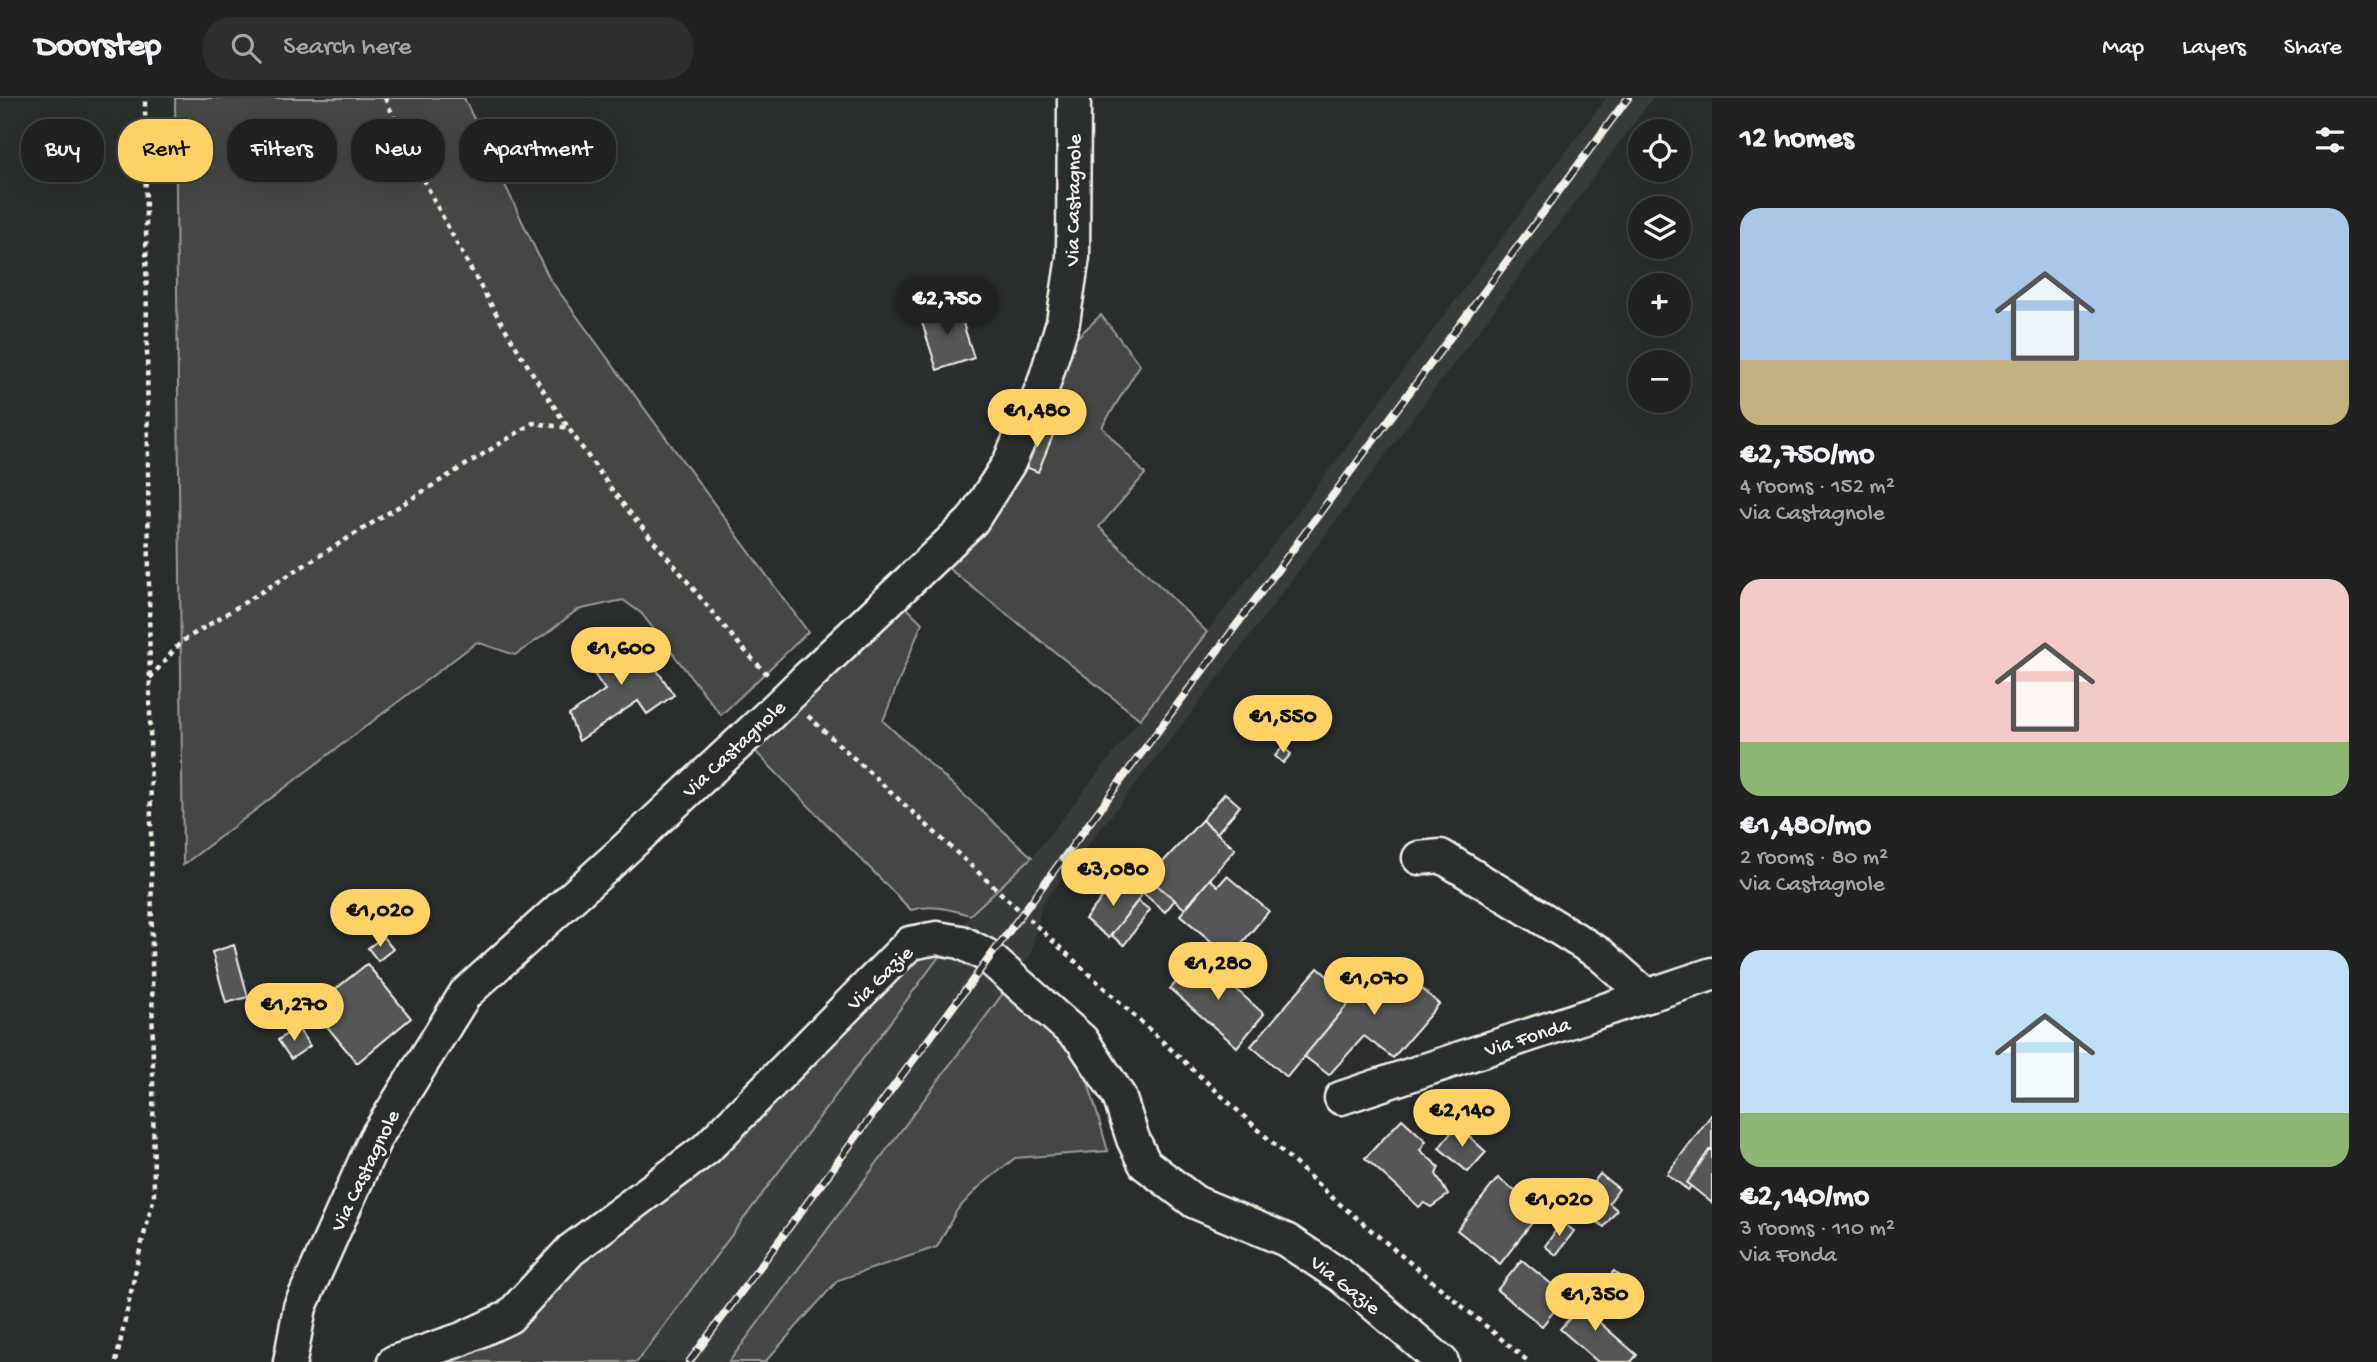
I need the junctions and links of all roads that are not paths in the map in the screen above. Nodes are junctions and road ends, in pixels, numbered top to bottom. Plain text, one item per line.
1 (1074, 98) edge
2 (1419, 858) dead end
3 (1712, 974) edge
4 (1647, 996) junction
5 (1341, 1098) dead end
6 (290, 1362) edge
7 (394, 1362) edge
8 (1441, 1362) edge

1 - 6 street, Via Castagnole, bridge
2 - 4 street
3 - 4 street, Via Fonda
4 - 5 street, Via Fonda
7 - 8 street, Via Gazie

